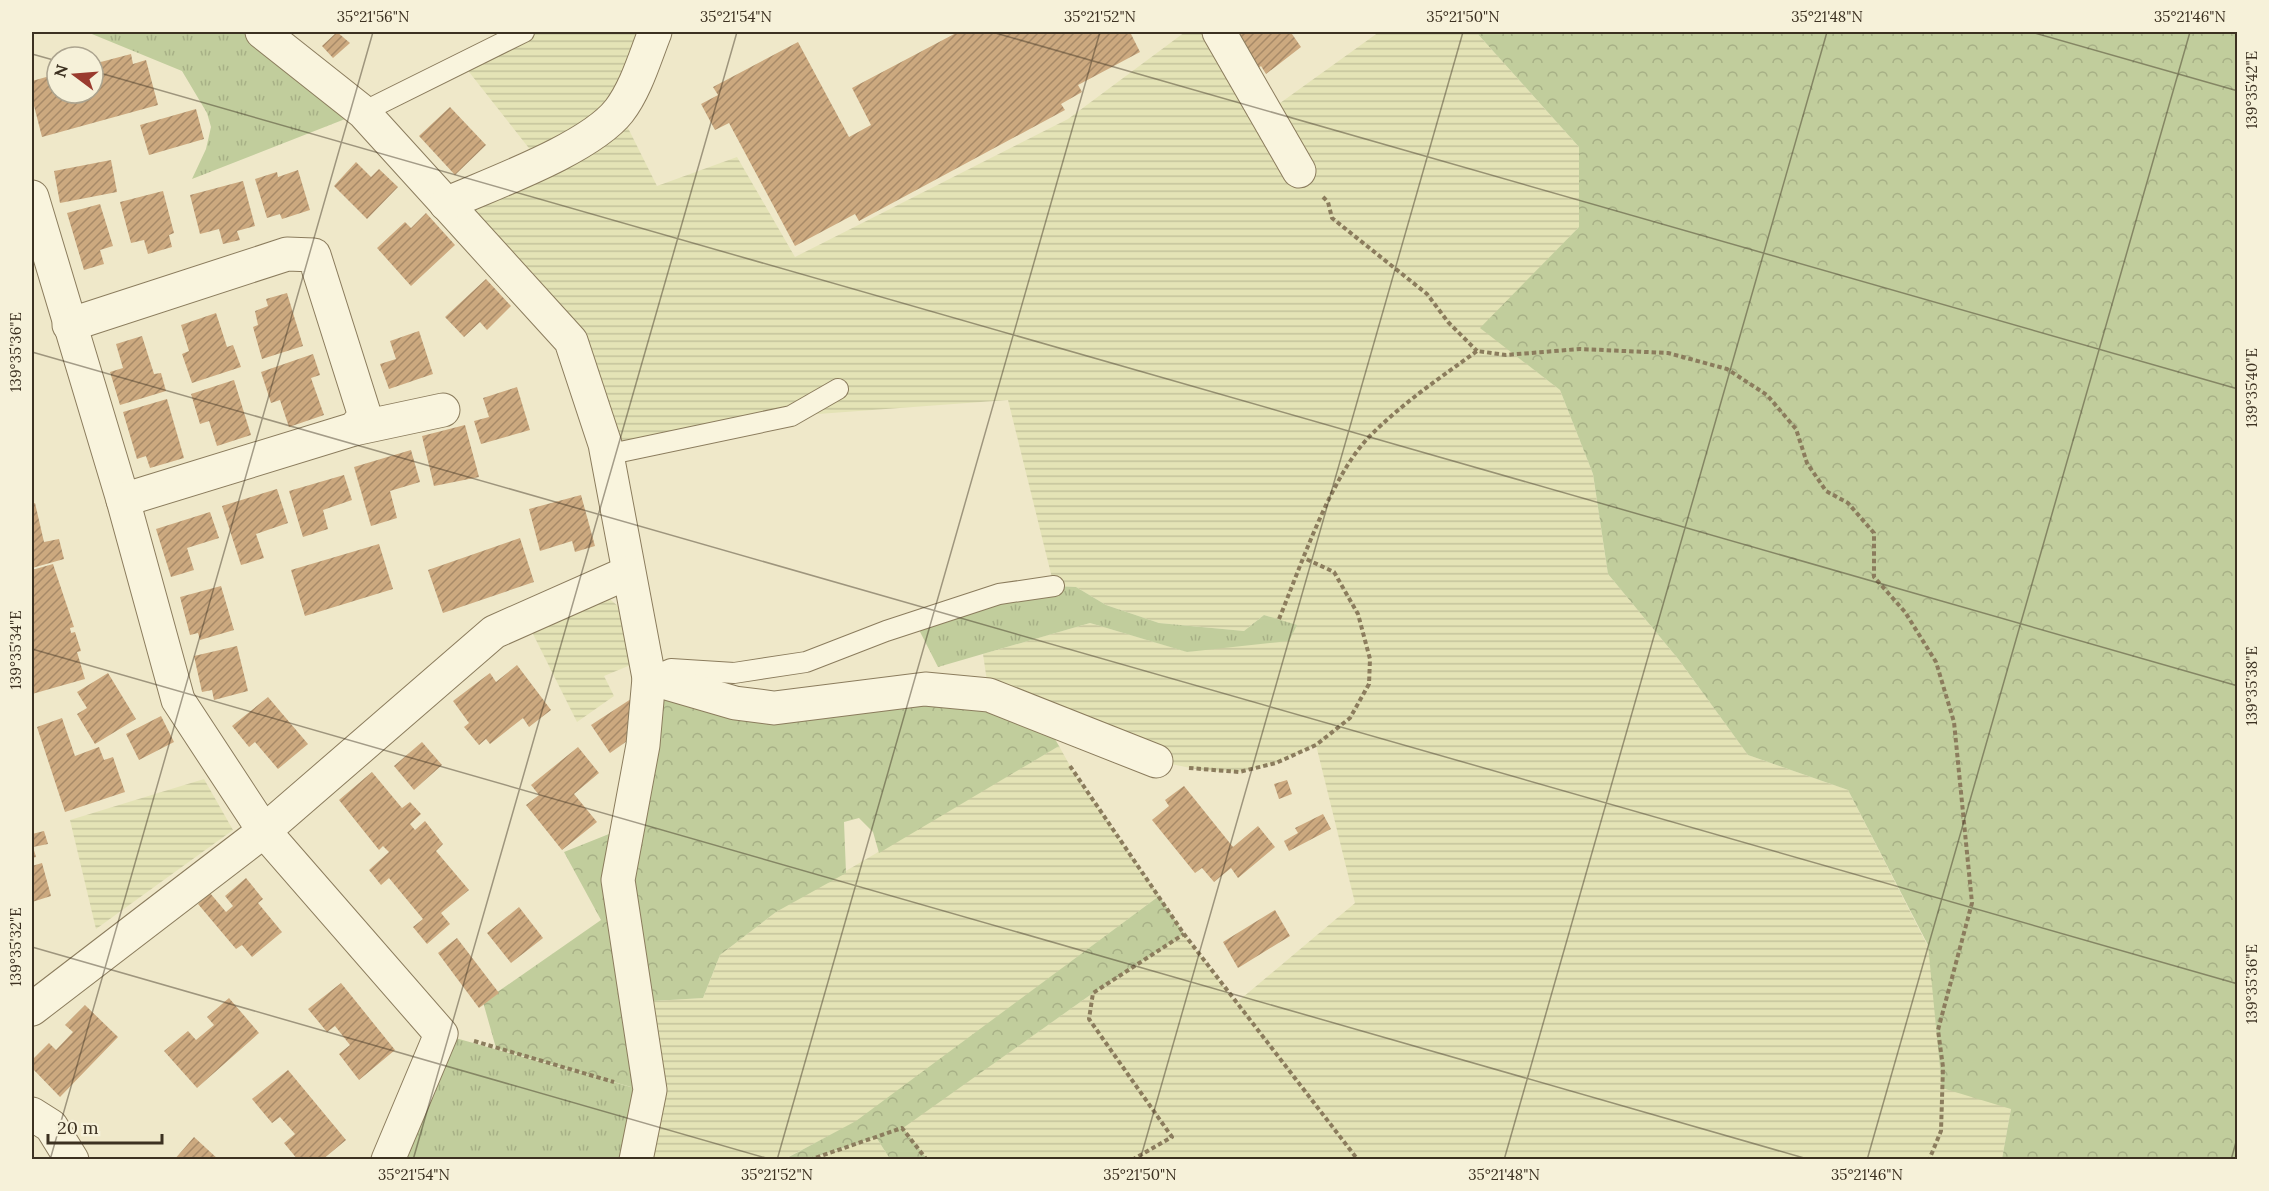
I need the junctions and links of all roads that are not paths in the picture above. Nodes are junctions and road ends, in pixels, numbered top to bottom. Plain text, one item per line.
1 (262, 32) edge
2 (524, 32) edge
3 (655, 32) edge
4 (1219, 32) edge
5 (363, 112) junction
6 (1299, 171) road end
7 (32, 197) edge
8 (446, 204) junction
9 (69, 325) junction
10 (838, 389) dead end
11 (443, 410) dead end
12 (354, 429) junction
13 (606, 455) junction
14 (123, 500) junction
15 (627, 573) junction
16 (1054, 586) dead end
17 (649, 678) junction
18 (1156, 761) road end
19 (264, 831) junction
20 (32, 1009) edge
21 (32, 1114) edge
22 (72, 1160) edge
23 (388, 1160) edge
24 (636, 1160) edge

1 - 5 street
2 - 5 lane
3 - 8 street
4 - 6 street
5 - 8 street
7 - 9 street
8 - 13 street
9 - 12 street
9 - 14 street
10 - 13 lane
11 - 12 street
12 - 14 street
13 - 15 street
14 - 19 street
15 - 17 street
15 - 19 street
16 - 17 lane
17 - 18 street
17 - 24 street
19 - 20 street
19 - 23 street
21 - 22 street

